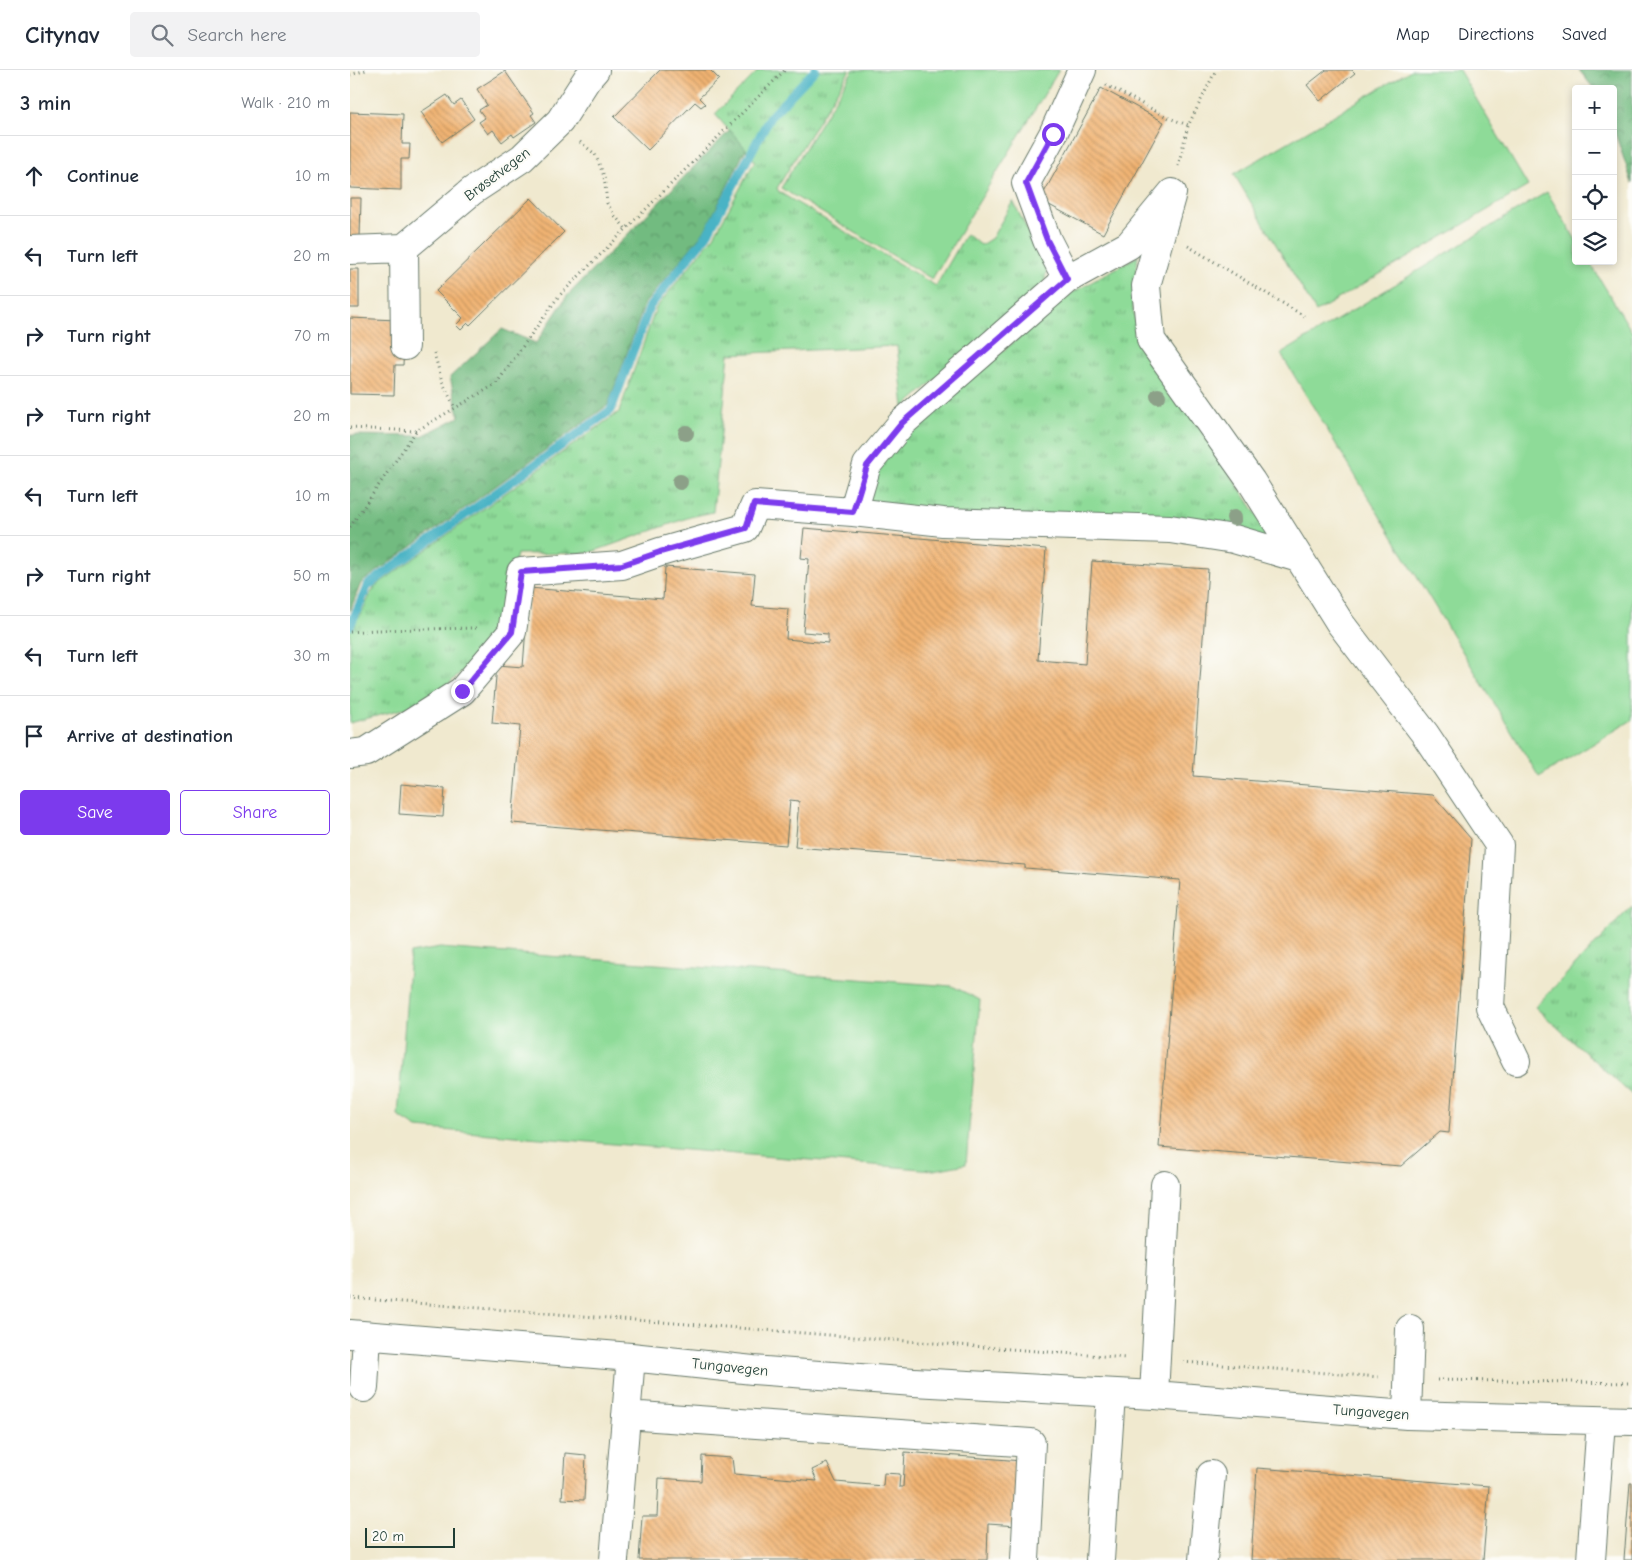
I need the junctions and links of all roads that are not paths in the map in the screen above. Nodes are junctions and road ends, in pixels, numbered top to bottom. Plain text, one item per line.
1 (595, 70) edge
2 (1093, 77) edge
3 (404, 248) junction
4 (350, 250) edge
5 (1067, 279) junction
6 (405, 346) dead end
7 (853, 512) junction
8 (1299, 558) junction
9 (350, 754) edge
10 (1516, 1061) dead end
11 (1165, 1185) dead end
12 (1410, 1329) dead end
13 (358, 1335) edge
14 (631, 1358) junction
15 (364, 1388) dead end
16 (1111, 1394) junction
17 (1154, 1395) junction
18 (626, 1415) junction
19 (1407, 1415) junction
20 (1601, 1420) junction
21 (1632, 1421) edge
22 (1211, 1475) dead end
23 (614, 1560) edge
24 (1025, 1560) edge
25 (1100, 1560) edge
26 (1203, 1560) edge
27 (1591, 1560) edge

1 - 3 street, Brøsetvegen
2 - 5 street
3 - 4 street
3 - 6 street
5 - 7 street
5 - 8 street
7 - 8 street
7 - 9 street
8 - 10 street
11 - 17 street
12 - 19 street
13 - 14 street, Tungavegen
13 - 15 street
14 - 16 street, Tungavegen
14 - 18 street
16 - 17 street, Tungavegen
16 - 25 street
17 - 19 street, Tungavegen
18 - 23 street
18 - 24 street
19 - 20 street, Tungavegen
20 - 21 street, Tungavegen
20 - 27 street
22 - 26 street

